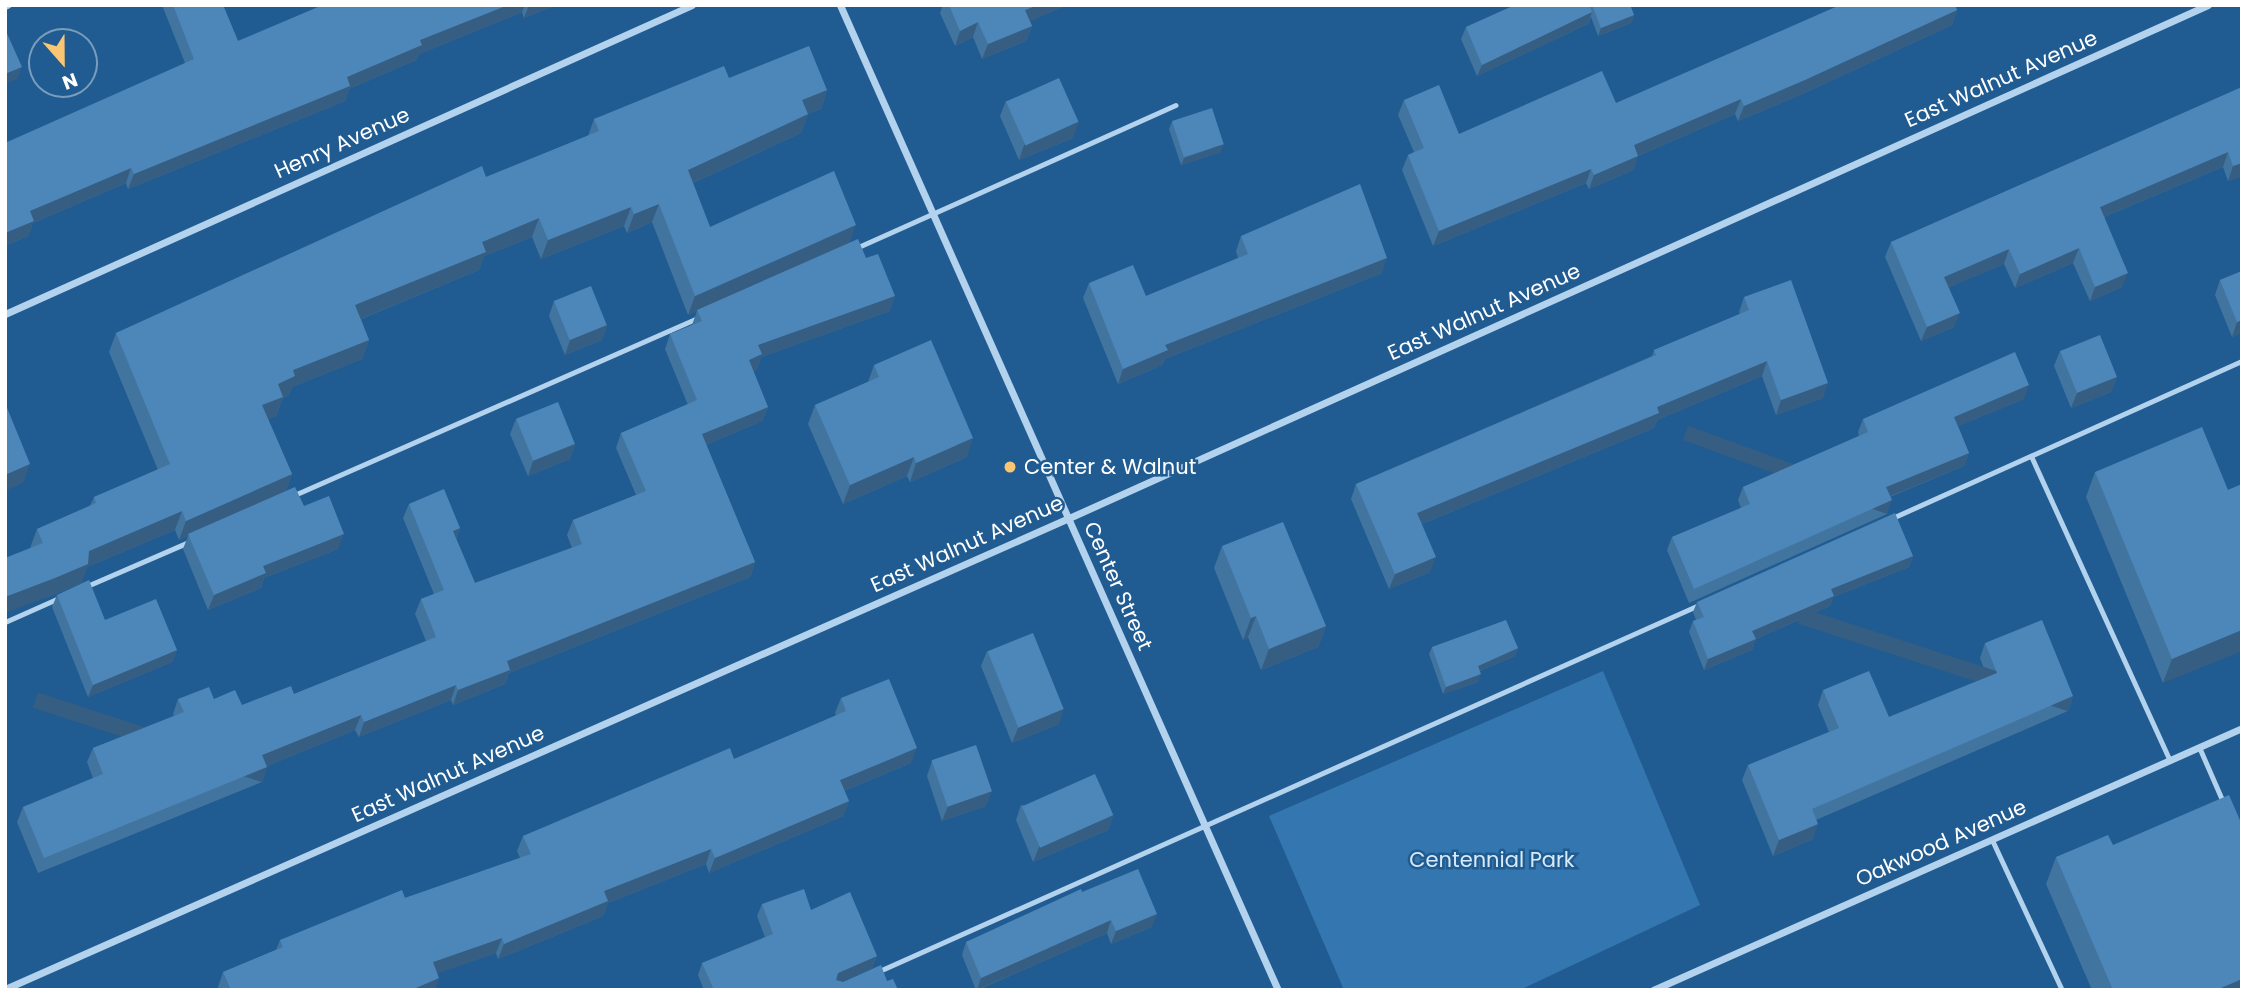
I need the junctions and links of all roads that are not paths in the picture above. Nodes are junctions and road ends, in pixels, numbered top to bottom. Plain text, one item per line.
1 (692, 5) edge
2 (840, 5) edge
3 (2208, 5) edge
4 (1176, 105) dead end
5 (933, 214) junction
6 (844, 253) edge
7 (5, 314) edge
8 (704, 315) edge
9 (2242, 362) edge
10 (2031, 456) junction
11 (285, 499) edge
12 (1069, 518) junction
13 (1882, 523) edge
14 (196, 538) edge
15 (82, 588) edge
16 (69, 594) edge
17 (1703, 603) edge
18 (5, 622) edge
19 (2242, 728) edge
20 (2199, 747) junction
21 (2170, 761) junction
22 (2226, 808) edge
23 (1205, 827) junction
24 (1992, 840) junction
25 (874, 973) edge
26 (5, 989) edge
27 (1278, 990) edge
28 (1653, 990) edge
29 (2062, 990) edge

1 - 7 street, Henry Avenue
2 - 5 street, Center Street
3 - 12 street, East Walnut Avenue
4 - 5 lane
5 - 6 lane
5 - 12 street, Center Street
8 - 11 lane
9 - 10 lane
10 - 13 lane
10 - 21 lane
12 - 23 street, Center Street
12 - 26 street, East Walnut Avenue
14 - 15 lane
16 - 18 lane
17 - 23 lane
19 - 20 street, Oakwood Avenue
20 - 21 street, Oakwood Avenue
20 - 22 lane
21 - 24 street, Oakwood Avenue
23 - 25 lane
23 - 27 street, Center Street
24 - 28 street, Oakwood Avenue
24 - 29 lane

